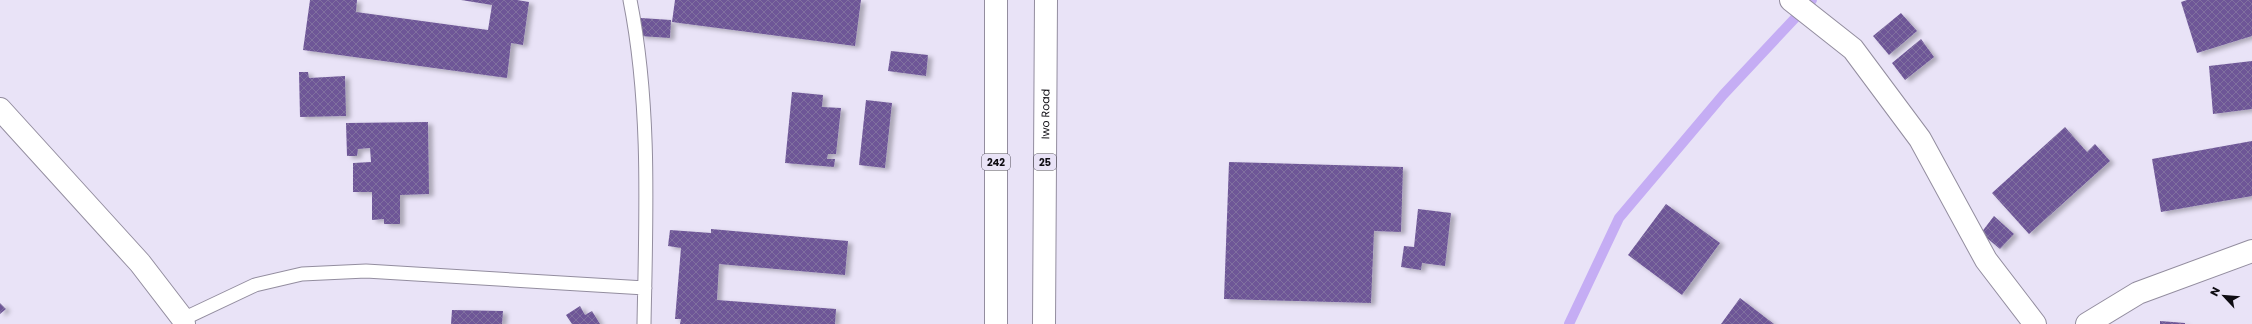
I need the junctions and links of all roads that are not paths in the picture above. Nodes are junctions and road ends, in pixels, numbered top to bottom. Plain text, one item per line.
1 (630, 0) edge
2 (996, 0) edge
3 (1046, 0) edge
4 (1791, 0) edge
5 (0, 109) edge
6 (2252, 251) edge
7 (645, 288) junction
8 (183, 322) edge
9 (644, 324) edge
10 (996, 324) edge
11 (1044, 324) edge
12 (2035, 324) edge
13 (2087, 324) edge

1 - 7 lane
2 - 10 street, 242
3 - 11 street, Iwo Road / 25
4 - 12 street
5 - 8 street
6 - 13 street
7 - 8 lane
7 - 9 lane

